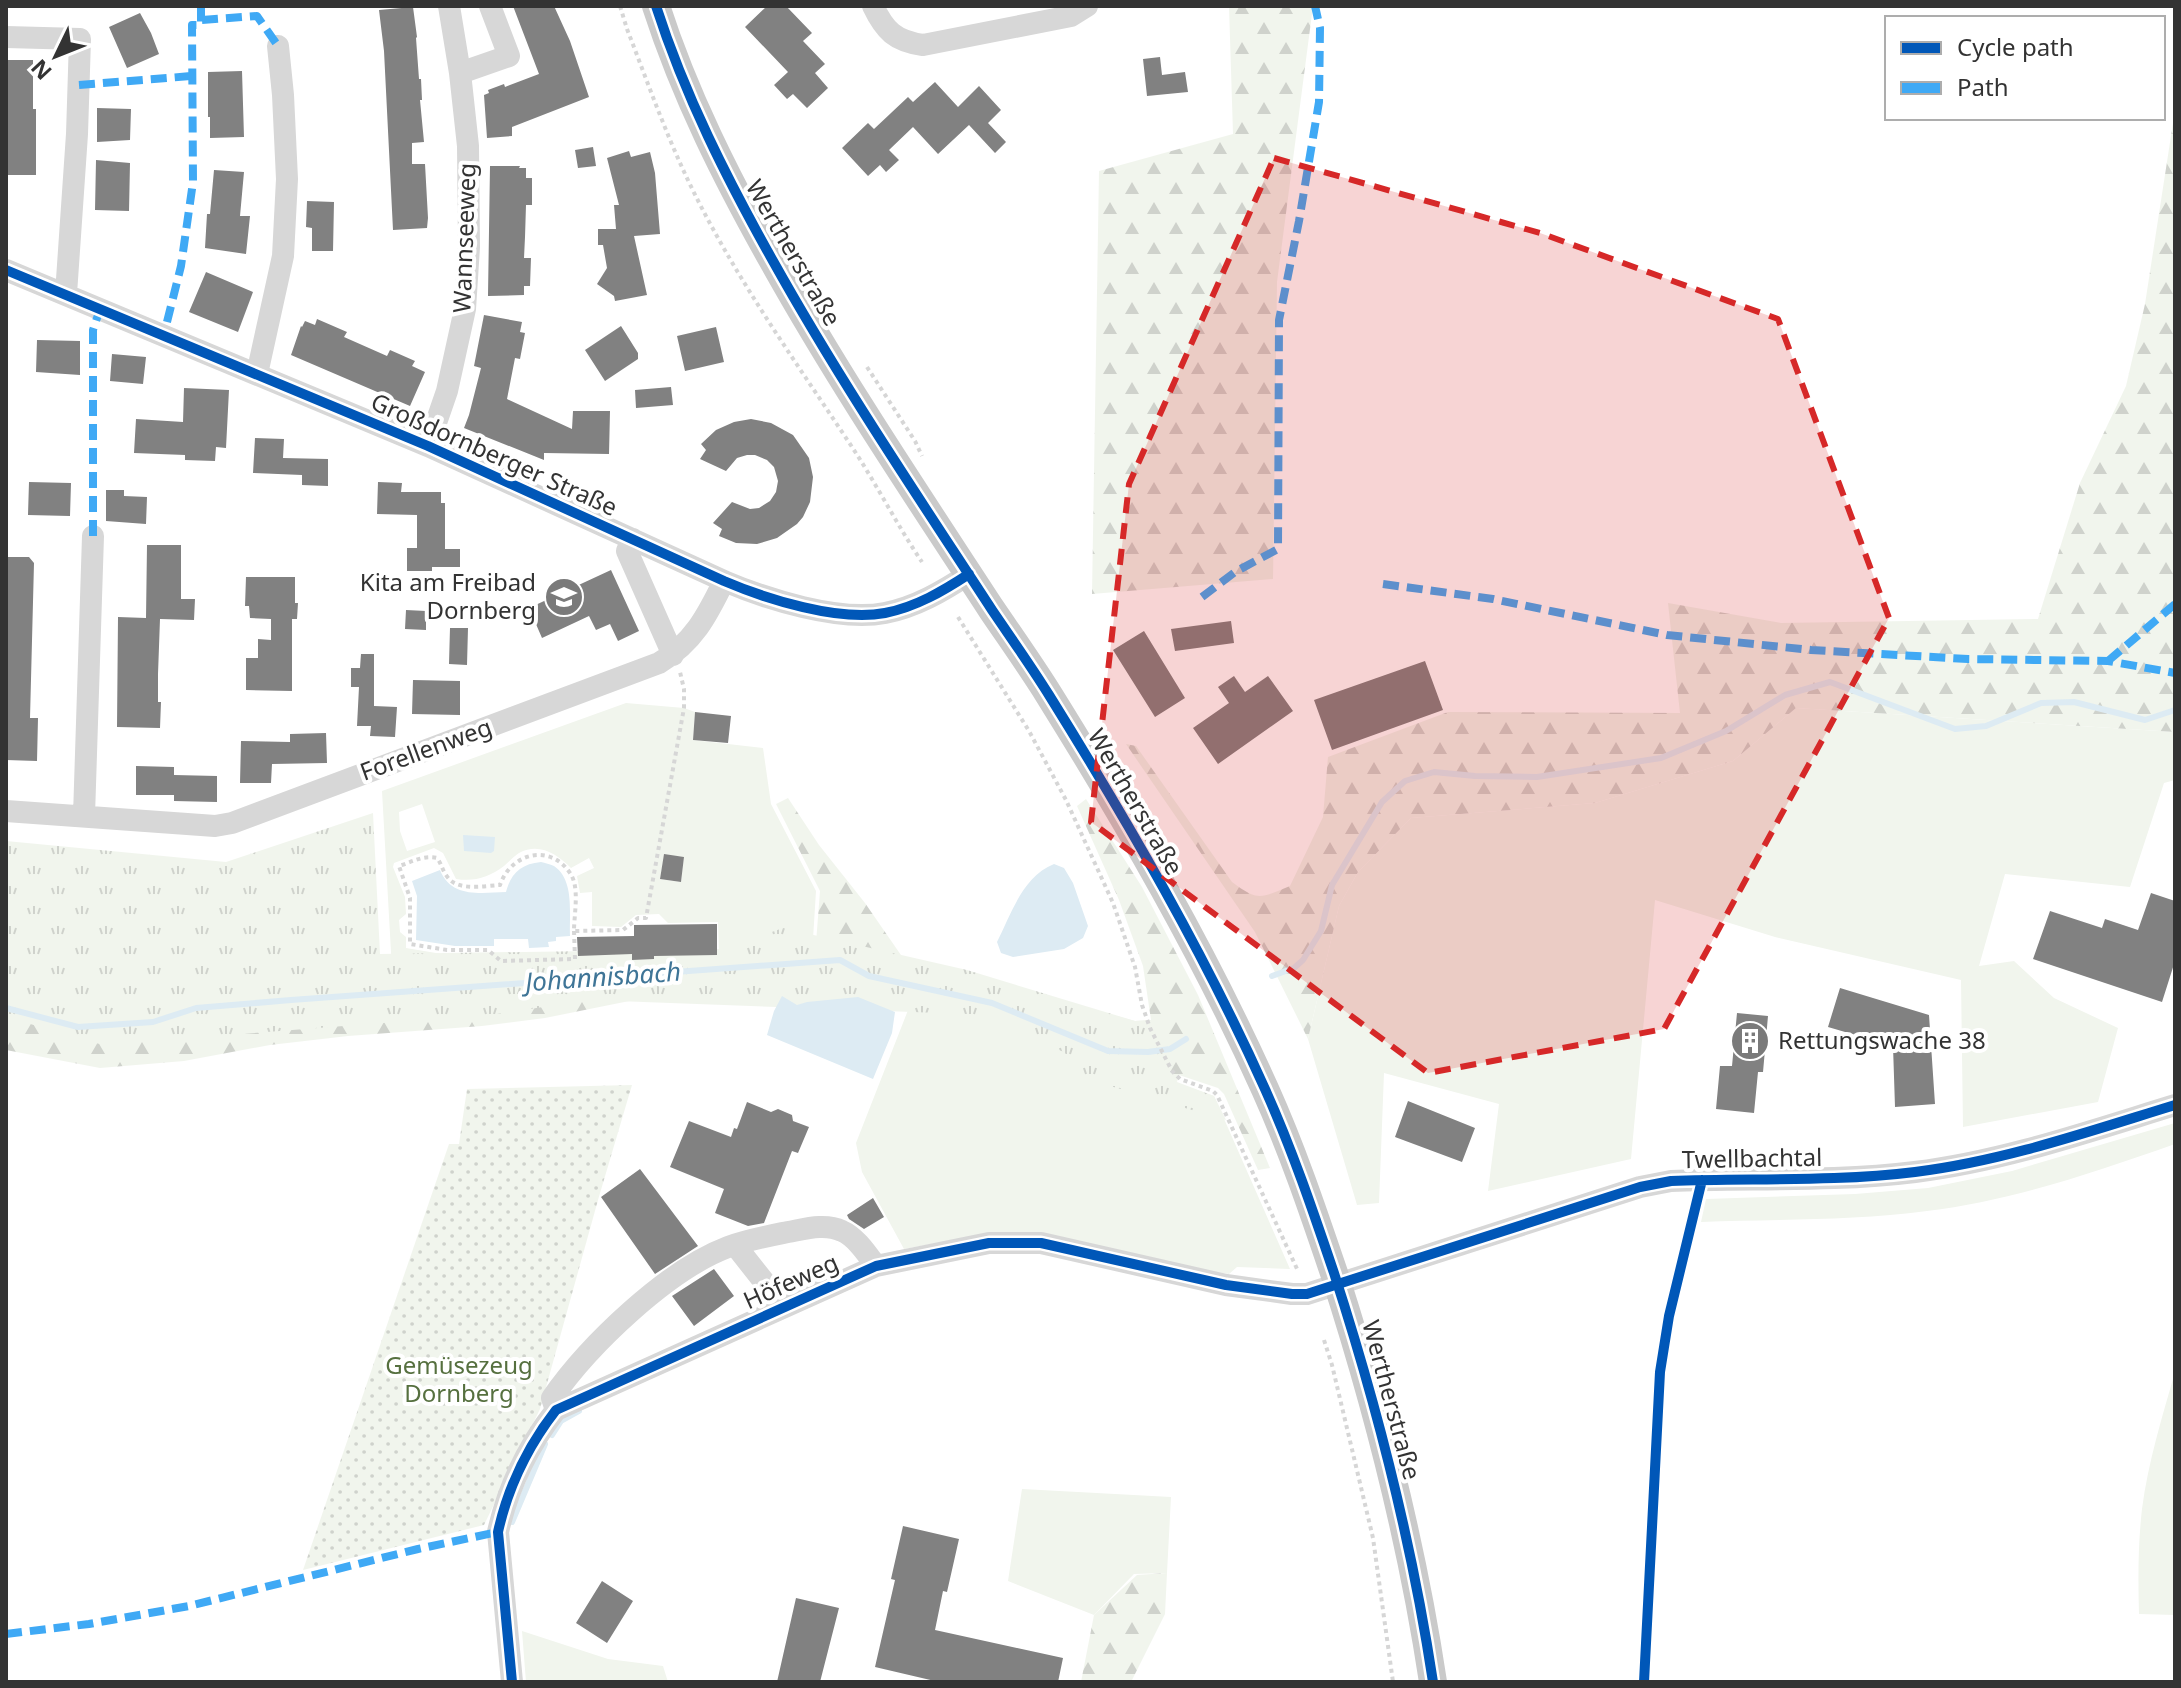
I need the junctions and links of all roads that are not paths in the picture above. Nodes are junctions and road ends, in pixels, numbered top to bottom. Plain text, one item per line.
1 (449, 6) edge
2 (490, 6) edge
3 (656, 6) edge
4 (873, 6) edge
5 (1087, 6) edge
6 (6, 37) edge
7 (278, 46) dead end
8 (460, 73) junction
9 (6, 270) edge
10 (66, 294) junction
11 (257, 374) junction
12 (428, 446) junction
13 (93, 536) dead end
14 (633, 539) junction
15 (969, 574) junction
16 (724, 581) junction
17 (673, 655) junction
18 (6, 811) edge
19 (84, 816) junction
20 (2175, 1105) edge
21 (735, 1245) junction
22 (876, 1266) junction
23 (1338, 1285) junction
24 (784, 1307) junction
25 (556, 1410) junction
26 (512, 1682) edge
27 (1433, 1682) edge

1 - 8 street, Wannseeweg
2 - 8 street
3 - 15 main road, Wertherstraße
4 - 5 street
6 - 10 street
7 - 11 street
8 - 12 street, Wannseeweg
9 - 10 street, Großdornberger Straße
10 - 11 street, Großdornberger Straße
11 - 12 street, Großdornberger Straße
12 - 14 street, Großdornberger Straße
13 - 19 street
14 - 16 street, Großdornberger Straße
14 - 17 street
15 - 16 street, Großdornberger Straße
15 - 23 main road, Wertherstraße
16 - 17 street, Forellenweg
17 - 19 street, Forellenweg
18 - 19 street, Forellenweg
20 - 23 street, Twellbachtal
21 - 22 street
21 - 24 street
21 - 25 street
22 - 23 street, Höfeweg
22 - 24 street, Höfeweg
23 - 27 main road, Wertherstraße
24 - 25 street, Höfeweg
25 - 26 street

